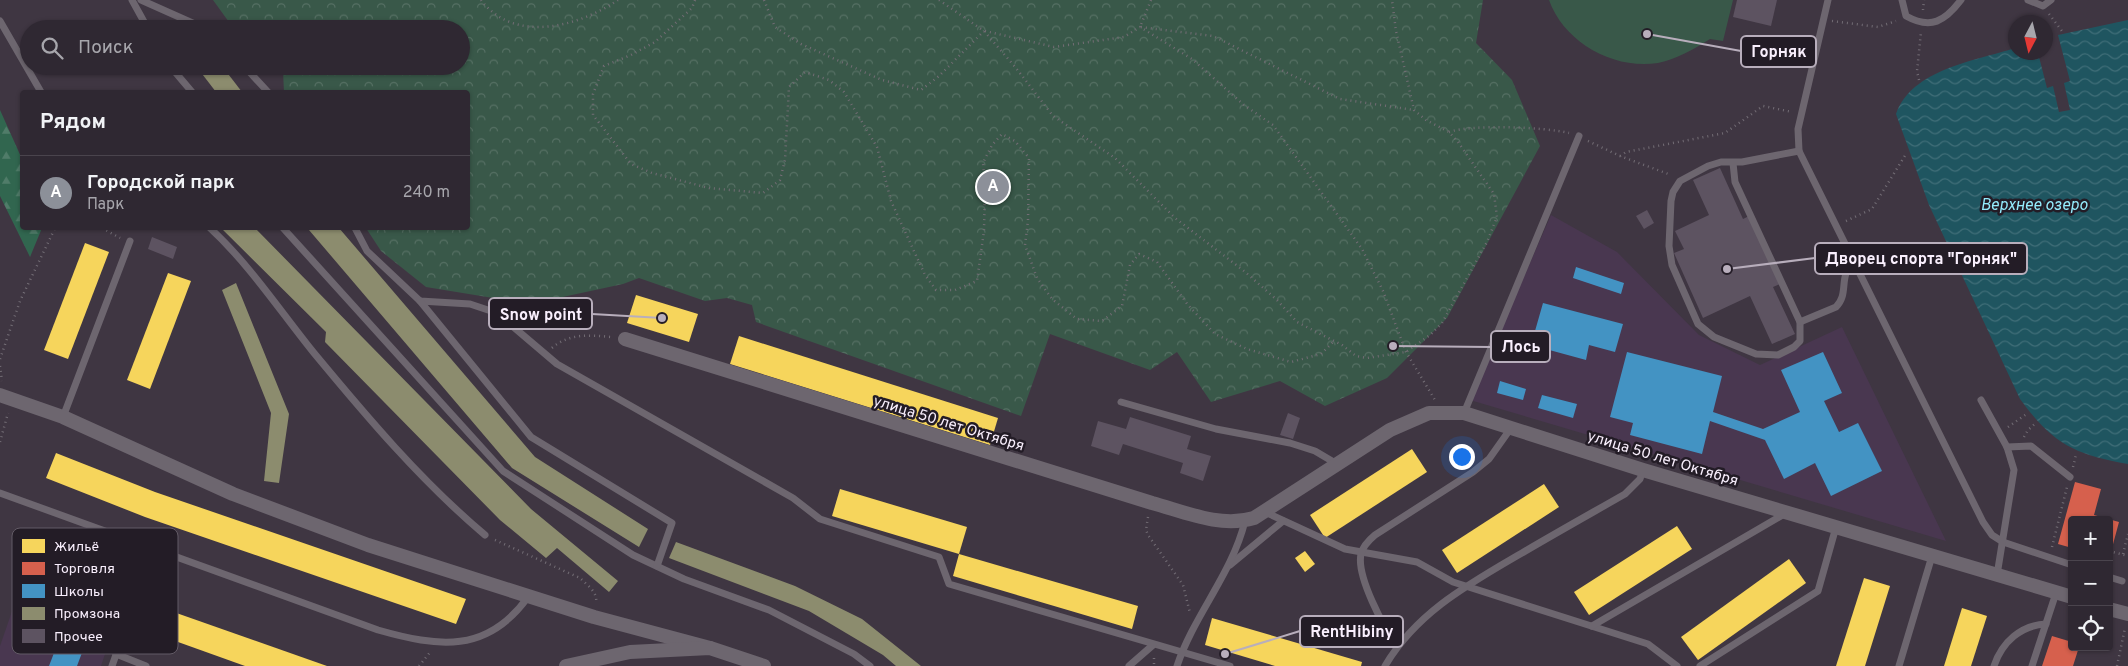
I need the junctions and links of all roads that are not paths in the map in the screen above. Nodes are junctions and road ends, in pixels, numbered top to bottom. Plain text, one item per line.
1 (132, 0) edge
2 (141, 0) edge
3 (1828, 0) edge
4 (1902, 0) edge
5 (1961, 0) edge
6 (2028, 0) edge
7 (2052, 0) edge
8 (143, 20) edge
9 (186, 20) edge
10 (0, 22) edge
11 (20, 56) edge
12 (31, 75) edge
13 (178, 75) edge
14 (252, 75) edge
15 (40, 90) edge
16 (190, 90) edge
17 (266, 90) edge
18 (1579, 136) dead end
19 (1799, 151) junction
20 (1733, 163) junction
21 (212, 230) edge
22 (285, 230) edge
23 (356, 230) edge
24 (130, 241) road end
25 (1855, 260) junction
26 (420, 301) junction
27 (1800, 322) junction
28 (625, 339) road end
29 (4, 392) edge
30 (1981, 400) dead end
31 (1122, 402) dead end
32 (1464, 414) junction
33 (63, 416) junction
34 (1511, 428) junction
35 (2007, 447) junction
36 (1337, 464) junction
37 (1642, 470) junction
38 (2070, 477) road end
39 (0, 492) edge
40 (1264, 512) junction
41 (1786, 513) junction
42 (1245, 520) junction
43 (1283, 521) junction
44 (1836, 526) junction
45 (99, 528) edge
46 (485, 535) road end
47 (2002, 542) junction
48 (1361, 553) junction
49 (1932, 556) junction
50 (178, 557) edge
51 (2068, 564) edge
52 (657, 566) junction
53 (1230, 566) junction
54 (1997, 575) junction
55 (2113, 578) edge
56 (2122, 581) dead end
57 (1465, 586) junction
58 (2056, 593) junction
59 (2068, 596) edge
60 (528, 597) junction
61 (2113, 611) edge
62 (2127, 620) edge
63 (2046, 624) junction
64 (1592, 626) junction
65 (1153, 645) junction
66 (1397, 646) junction
67 (710, 648) junction
68 (1182, 653) junction
69 (116, 654) joint
70 (112, 666) edge
71 (146, 666) edge
72 (566, 666) edge
73 (764, 666) edge
74 (870, 666) edge
75 (1129, 666) edge
76 (1177, 666) edge
77 (1230, 666) edge
78 (1385, 666) edge
79 (1677, 666) edge
80 (1700, 666) edge
81 (1898, 666) edge
82 (1994, 666) edge
83 (2032, 666) edge

1 - 8 lane
2 - 9 lane
3 - 19 lane
4 - 5 lane
6 - 7 lane
10 - 11 lane
12 - 15 lane
13 - 16 lane
14 - 17 lane
18 - 32 lane
19 - 20 lane
19 - 25 lane
20 - 27 lane
20 - 27 lane
21 - 46 lane
22 - 52 lane
23 - 26 lane
24 - 33 lane
25 - 27 lane
25 - 47 lane
26 - 52 lane
26 - 65 lane
28 - 42 street, улица 50 лет Октября
29 - 33 street
30 - 35 lane
31 - 36 lane
32 - 34 street, улица 50 лет Октября
32 - 36 street, улица 50 лет Октября
33 - 60 street
34 - 37 street, улица 50 лет Октября
34 - 48 lane
35 - 38 lane
35 - 47 lane
36 - 40 street, улица 50 лет Октября
37 - 41 street, улица 50 лет Октября
37 - 57 lane
39 - 45 lane
40 - 42 street, улица 50 лет Октября
40 - 43 lane
41 - 44 street, улица 50 лет Октября
41 - 64 lane
42 - 53 lane
43 - 48 lane
43 - 53 lane
44 - 49 street, улица 50 лет Октября
44 - 80 lane
47 - 51 lane
47 - 54 lane
48 - 57 lane
48 - 66 lane
49 - 54 street, улица 50 лет Октября
49 - 81 lane
50 - 60 lane
52 - 74 lane
53 - 68 lane
54 - 58 street, улица 50 лет Октября
55 - 56 lane
57 - 64 lane
57 - 66 lane
58 - 59 street, улица 50 лет Октября
58 - 63 lane
60 - 67 street
61 - 62 street
63 - 82 lane
63 - 83 lane
64 - 79 lane
65 - 68 lane
65 - 75 lane
66 - 78 lane
67 - 72 street
67 - 73 street
68 - 76 lane
68 - 77 lane
69 - 70 lane
69 - 71 lane

